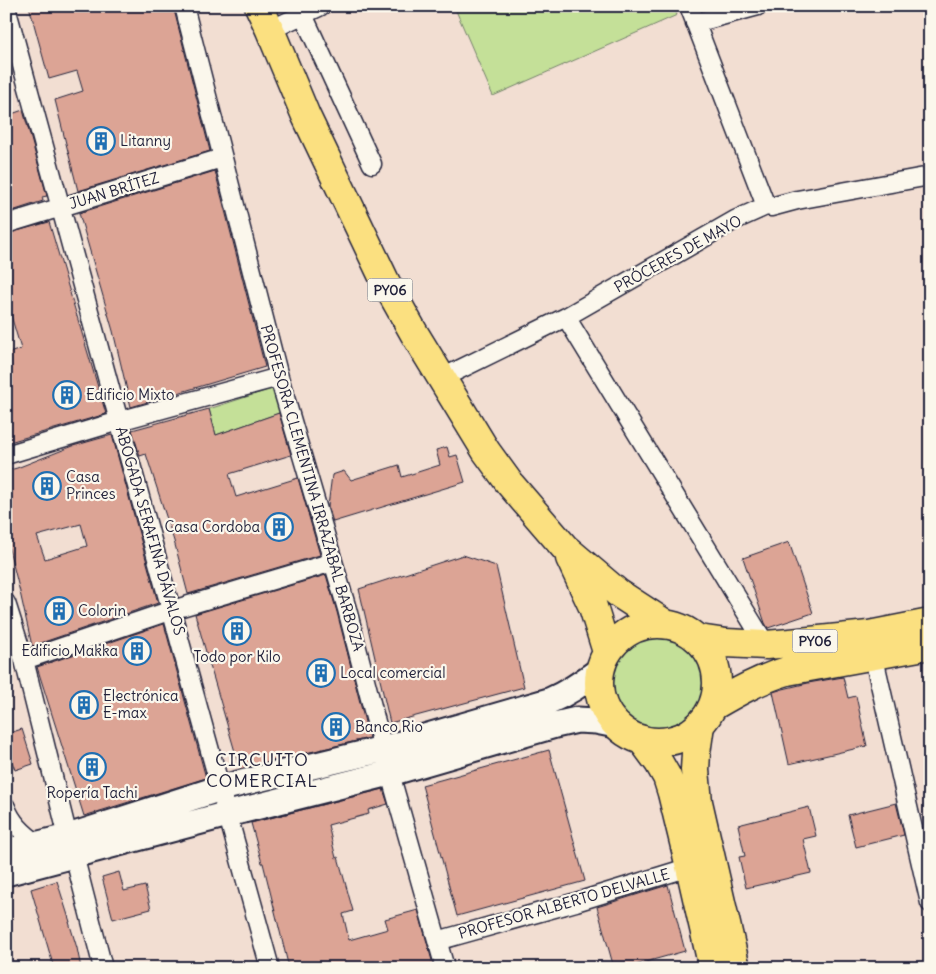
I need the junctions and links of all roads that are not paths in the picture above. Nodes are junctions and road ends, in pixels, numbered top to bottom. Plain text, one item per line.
1 (6, 6) edge
2 (184, 6) edge
3 (321, 6) edge
4 (689, 6) edge
5 (758, 6) edge
6 (301, 10) edge
7 (265, 18) edge
8 (695, 23) junction
9 (222, 158) junction
10 (372, 164) dead end
11 (930, 176) edge
12 (766, 206) junction
13 (61, 207) junction
14 (6, 224) edge
15 (566, 317) junction
16 (279, 377) junction
17 (442, 378) junction
18 (119, 421) junction
19 (6, 455) edge
20 (565, 548) junction
21 (333, 562) junction
22 (6, 603) edge
23 (172, 610) junction
24 (664, 623) junction
25 (930, 623) edge
26 (699, 639) junction
27 (766, 645) junction
28 (871, 645) junction
29 (930, 645) edge
30 (24, 660) junction
31 (604, 661) junction
32 (706, 716) junction
33 (616, 725) junction
34 (642, 740) junction
35 (383, 749) junction
36 (390, 773) junction
37 (221, 788) junction
38 (6, 807) edge
39 (228, 814) junction
40 (38, 844) junction
41 (71, 846) junction
42 (6, 852) edge
43 (690, 866) junction
44 (6, 873) edge
45 (930, 903) edge
46 (437, 941) junction
47 (103, 968) edge
48 (270, 968) edge
49 (445, 968) edge
50 (713, 968) edge
51 (736, 968) edge

1 - 13 street, ABOGADA SERAFINA DÁVALOS
2 - 9 street, PROFESORA CLEMENTINA IRRAZABAL BARBOZA
3 - 6 street
4 - 8 street
5 - 8 street
6 - 7 street
6 - 10 street
7 - 17 main road, PY06
8 - 12 street
9 - 13 street, JUAN BRÍTEZ
9 - 16 street, PROFESORA CLEMENTINA IRRAZABAL BARBOZA
11 - 12 street, PRÓCERES DE MAYO
12 - 15 street, PRÓCERES DE MAYO
13 - 14 street, JUAN BRÍTEZ
13 - 18 street, ABOGADA SERAFINA DÁVALOS
15 - 17 street, PRÓCERES DE MAYO
15 - 27 street
16 - 18 street
16 - 21 street, PROFESORA CLEMENTINA IRRAZABAL BARBOZA
17 - 20 main road, PY06
18 - 19 street
18 - 23 street, ABOGADA SERAFINA DÁVALOS
20 - 24 main road, PY06
20 - 31 main road, PY06
21 - 23 street
21 - 35 street, PROFESORA CLEMENTINA IRRAZABAL BARBOZA
22 - 30 street
23 - 30 street
23 - 37 street, ABOGADA SERAFINA DÁVALOS
24 - 26 main road, PY06
24 - 31 main road, PY06
25 - 28 main road, PY06
26 - 27 main road, PY06
26 - 32 main road, PY06
27 - 28 main road, PY06
28 - 29 main road, PY06
28 - 32 main road, PY06
28 - 45 street
30 - 41 street
31 - 33 main road, PY06
31 - 35 main road
32 - 34 main road, PY06
32 - 51 main road
33 - 34 main road, PY06
33 - 36 main road
34 - 43 main road
35 - 36 street, PROFESORA CLEMENTINA IRRAZABAL BARBOZA
35 - 37 main road
36 - 39 main road
36 - 46 street, PROFESORA CLEMENTINA IRRAZABAL BARBOZA
37 - 39 street, ABOGADA SERAFINA DÁVALOS
37 - 41 main road
38 - 40 street
39 - 41 main road
39 - 48 street, ABOGADA SERAFINA DÁVALOS
40 - 41 main road
40 - 42 main road
41 - 44 main road
41 - 47 street
43 - 46 street, PROFESOR ALBERTO DELVALLE
43 - 50 main road
46 - 49 street, PROFESORA CLEMENTINA IRRAZABAL BARBOZA

